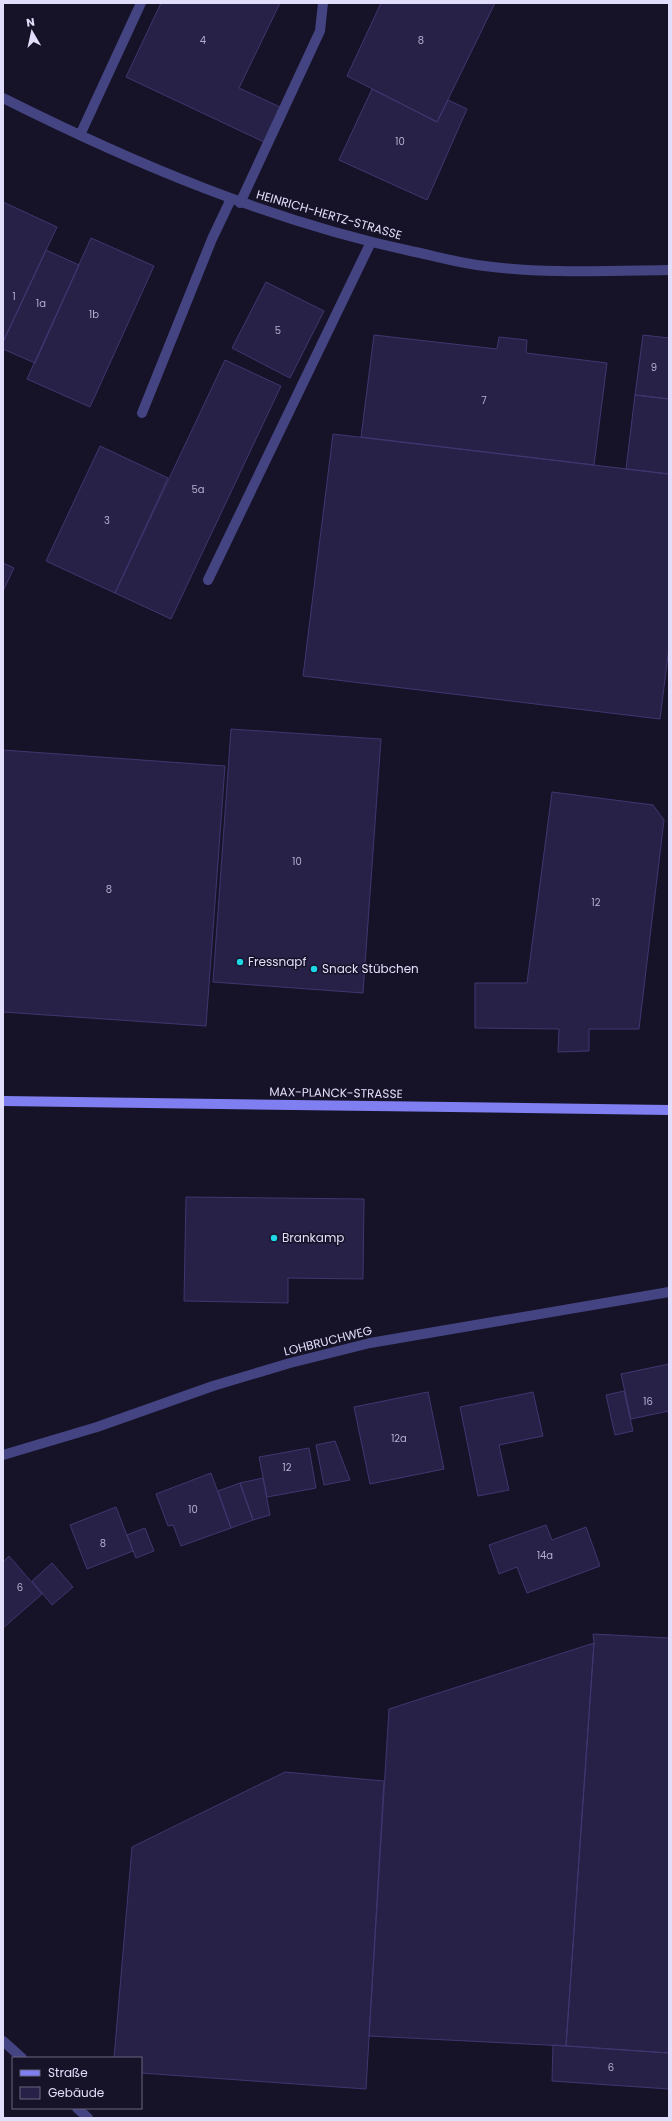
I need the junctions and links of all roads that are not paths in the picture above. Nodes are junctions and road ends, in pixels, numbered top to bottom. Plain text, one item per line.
1 (141, 3) edge
2 (323, 3) edge
3 (3, 98) edge
4 (80, 135) junction
5 (235, 201) junction
6 (371, 242) junction
7 (669, 270) edge
8 (142, 413) dead end
9 (208, 580) dead end
10 (3, 1101) edge
11 (669, 1110) edge
12 (669, 1292) edge
13 (3, 1455) edge
14 (3, 2041) edge
15 (21, 2057) edge
16 (78, 2109) edge
17 (88, 2118) edge

1 - 4 street
2 - 5 street
3 - 4 street, HEINRICH-HERTZ-STRASSE
4 - 5 street, HEINRICH-HERTZ-STRASSE
5 - 6 street, HEINRICH-HERTZ-STRASSE
5 - 8 street
6 - 7 street, HEINRICH-HERTZ-STRASSE
6 - 9 street
10 - 11 street, MAX-PLANCK-STRASSE
12 - 13 street, LOHBRUCHWEG
14 - 15 street
16 - 17 street

